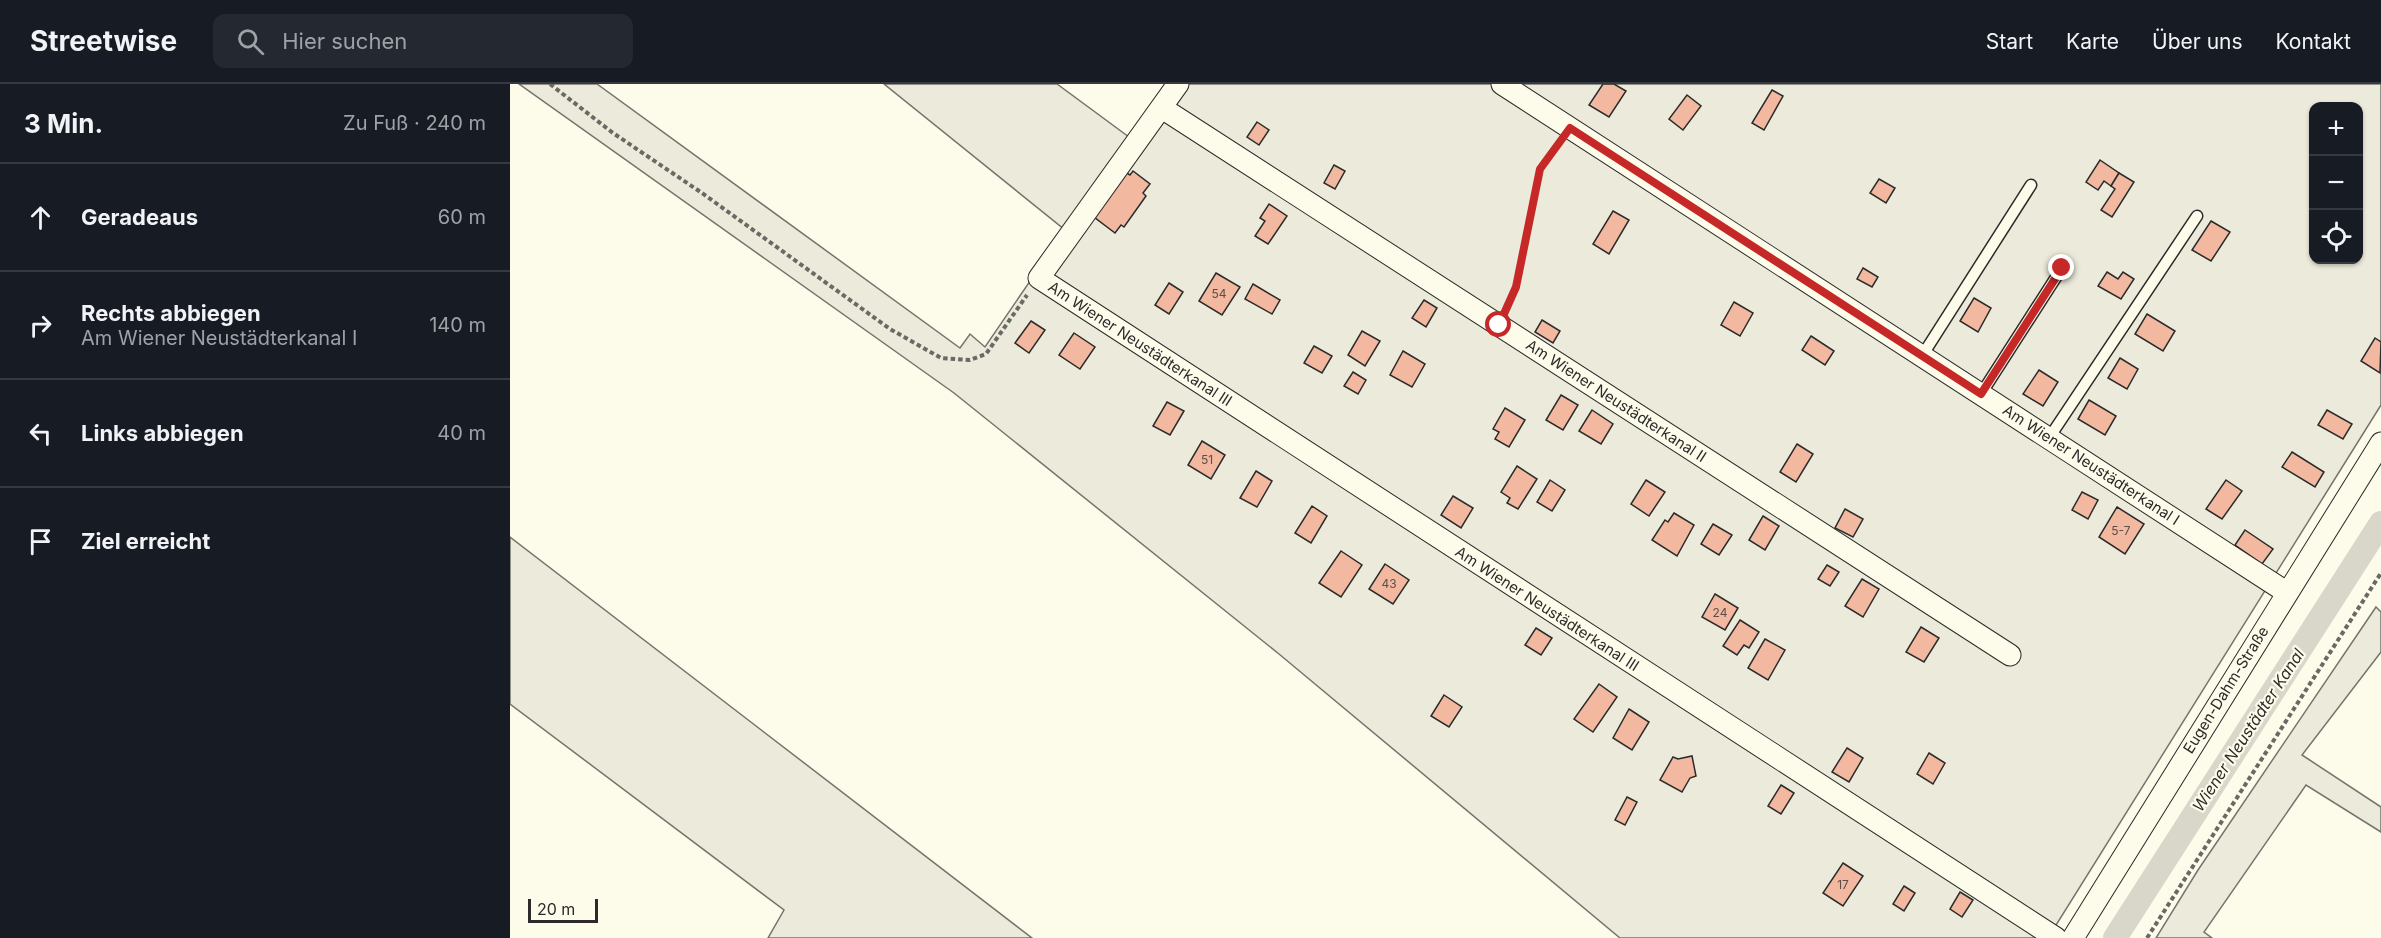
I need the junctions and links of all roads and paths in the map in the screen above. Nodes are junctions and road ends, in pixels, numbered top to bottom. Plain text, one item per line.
1 (549, 84) edge
2 (1178, 84) edge
3 (1502, 84) edge
4 (1162, 108) junction
5 (1570, 128) junction
6 (2031, 185) dead end
7 (2197, 216) dead end
8 (2062, 268) dead end
9 (1039, 278) junction
10 (1499, 325) junction
11 (1922, 356) junction
12 (1981, 394) junction
13 (2049, 438) junction
14 (2381, 443) edge
15 (2381, 573) edge
16 (2286, 592) junction
17 (2010, 655) dead end
18 (2056, 938) edge
19 (2073, 938) edge
20 (2147, 938) edge

1 - 9 path
2 - 4 street
3 - 5 street, Am Wiener Neustädterkanal I
4 - 9 street
4 - 10 street, Am Wiener Neustädterkanal II
5 - 10 path
5 - 11 street, Am Wiener Neustädterkanal I
6 - 11 lane
7 - 13 lane
8 - 12 lane
9 - 18 street, Am Wiener Neustädterkanal III
10 - 17 street, Am Wiener Neustädterkanal II
11 - 12 street, Am Wiener Neustädterkanal I
12 - 13 street, Am Wiener Neustädterkanal I
13 - 16 street, Am Wiener Neustädterkanal I
14 - 16 street, Eugen-Dahm-Straße
15 - 20 path
16 - 19 street, Eugen-Dahm-Straße

